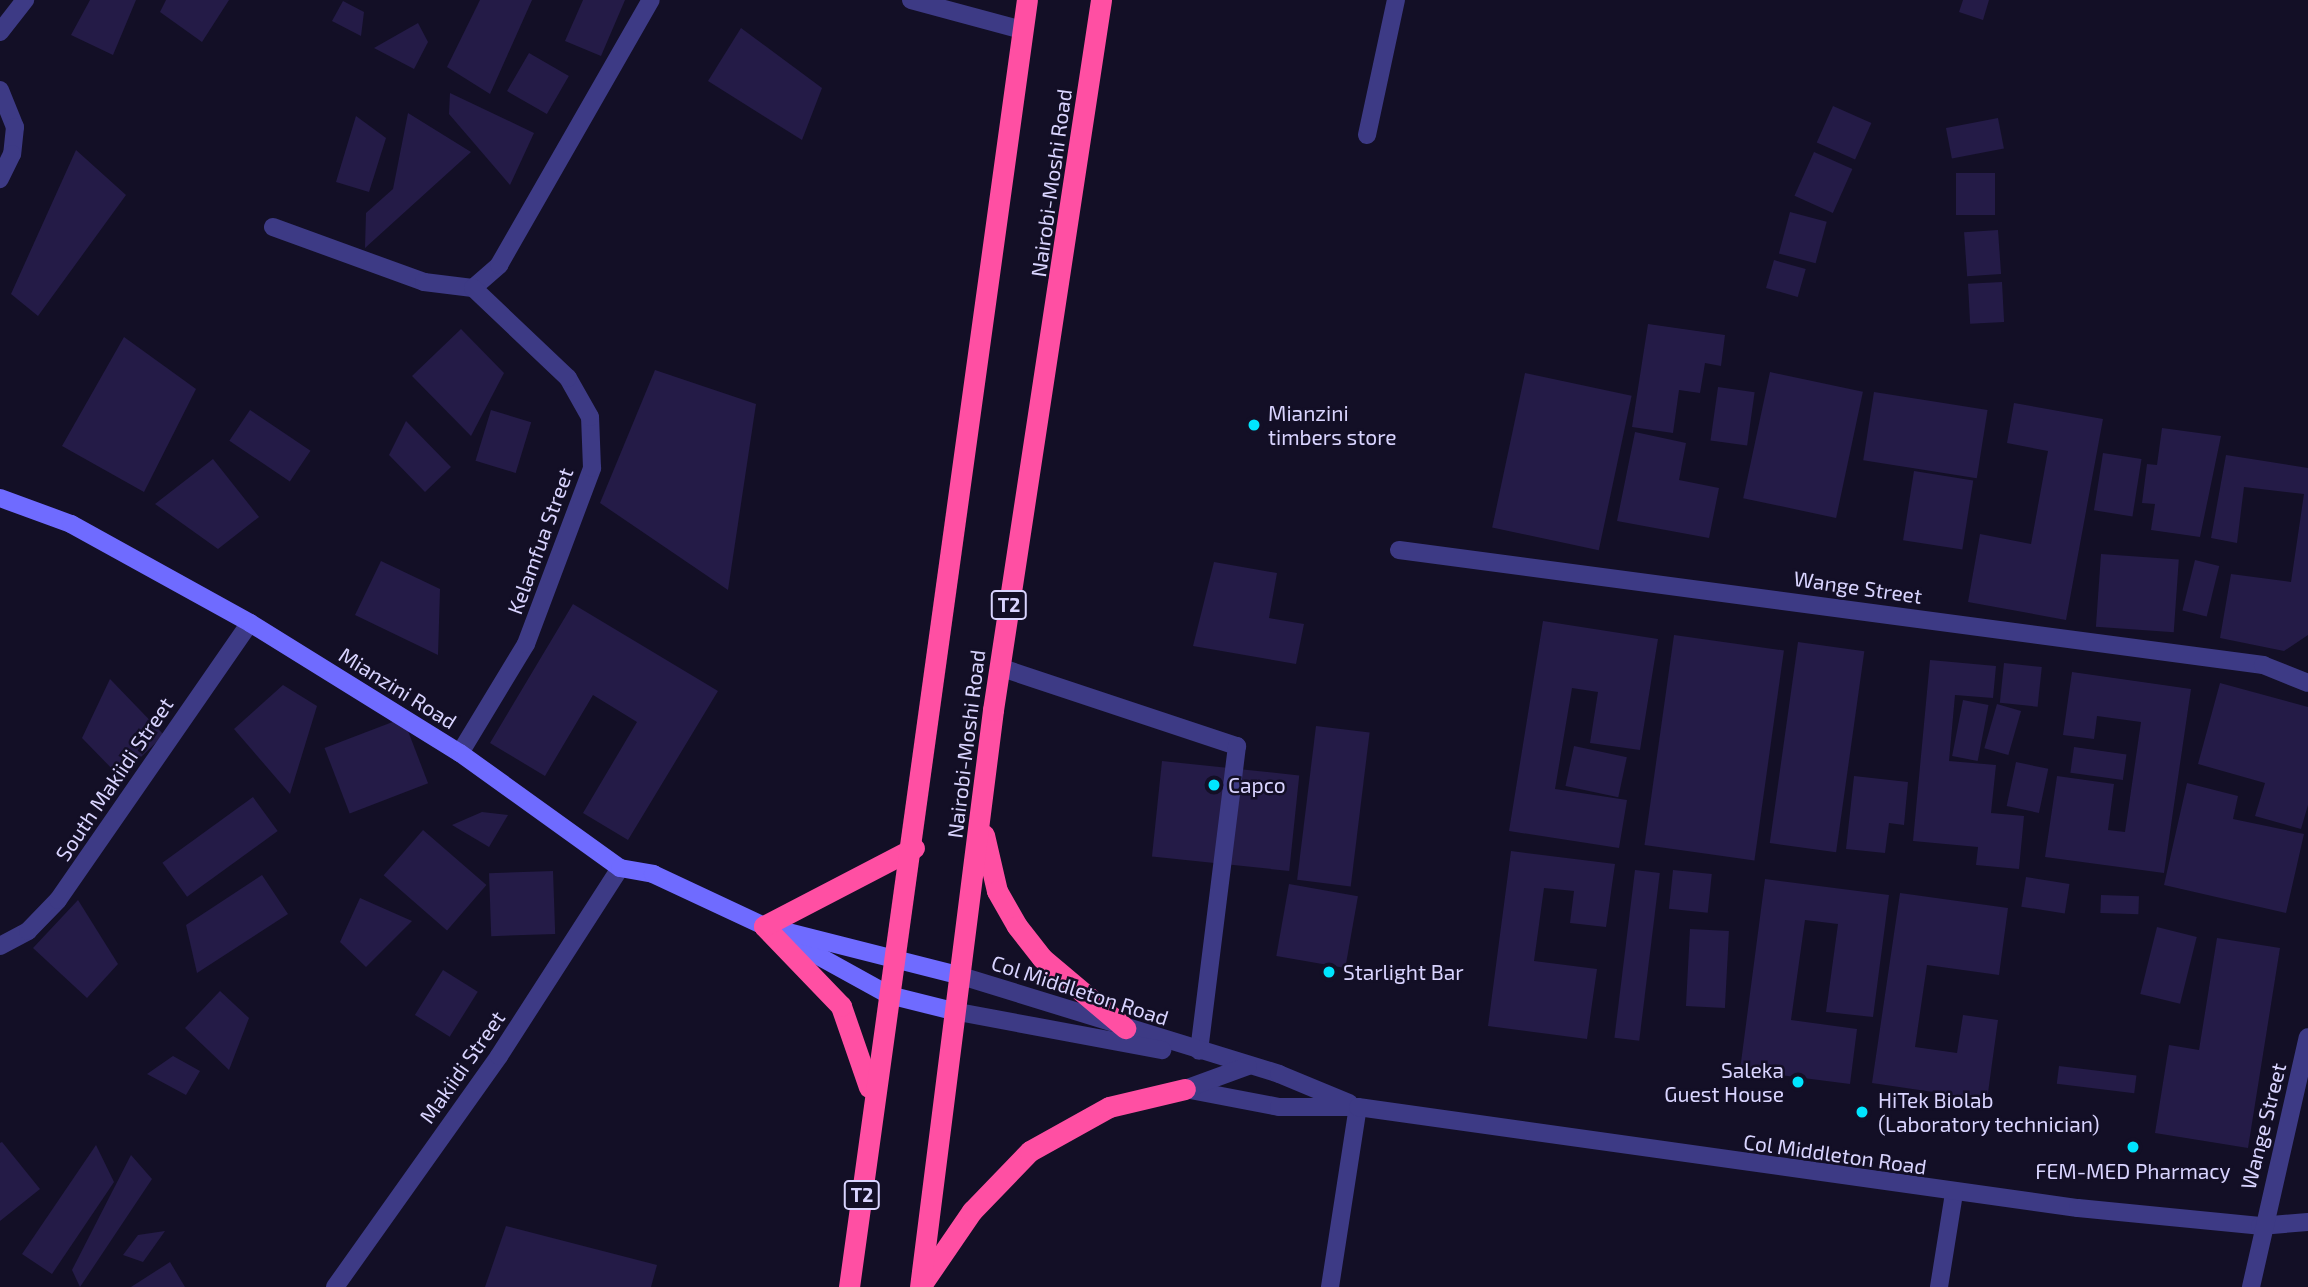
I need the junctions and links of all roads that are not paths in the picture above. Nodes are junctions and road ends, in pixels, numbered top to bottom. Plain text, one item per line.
1 (25, 0) edge
2 (651, 0) edge
3 (911, 0) edge
4 (1027, 0) edge
5 (1101, 0) edge
6 (1396, 0) edge
7 (1022, 30) junction
8 (0, 33) edge
9 (0, 90) edge
10 (1367, 135) dead end
11 (0, 179) edge
12 (273, 227) dead end
13 (473, 288) junction
14 (0, 498) edge
15 (1399, 550) dead end
16 (250, 623) junction
17 (999, 667) junction
18 (2308, 684) edge
19 (460, 753) junction
20 (982, 816) junction
21 (914, 848) junction
22 (620, 868) junction
23 (764, 926) junction
24 (0, 946) edge
25 (896, 957) junction
26 (958, 975) junction
27 (889, 995) junction
28 (953, 1011) junction
29 (1125, 1028) junction
30 (2308, 1037) edge
31 (1199, 1051) junction
32 (1250, 1066) junction
33 (1185, 1089) junction
34 (872, 1103) junction
35 (1358, 1107) junction
36 (1954, 1193) junction
37 (2308, 1222) edge
38 (2260, 1226) junction
39 (921, 1286) edge
40 (335, 1287) edge
41 (849, 1287) edge
42 (1330, 1287) edge
43 (1939, 1287) edge
44 (2250, 1287) edge

1 - 8 street
2 - 13 street
3 - 7 street
4 - 7 highway, Nairobi-Moshi Road / T2
5 - 17 highway, Nairobi-Moshi Road / T2
6 - 10 street
7 - 21 highway, Nairobi-Moshi Road / T2
9 - 11 street
12 - 13 street
13 - 19 street, Kelamfua Street
14 - 16 street, Mianzini Road
15 - 18 street, Wange Street
16 - 19 street, Mianzini Road
16 - 24 street, South Makiidi Street
17 - 20 highway, Nairobi-Moshi Road / T2
17 - 31 street
19 - 22 street, Mianzini Road
20 - 26 highway, Nairobi-Moshi Road / T2
20 - 29 highway
21 - 23 highway
21 - 25 highway, Nairobi-Moshi Road / T2
22 - 23 street, Mianzini Road
22 - 40 street, Makiidi Street
23 - 25 street, Col Middleton Road
23 - 27 street, Col Middleton Road
23 - 34 highway
25 - 26 street, Col Middleton Road
25 - 27 highway, Nairobi-Moshi Road / T2
26 - 28 highway, Nairobi-Moshi Road / T2
26 - 29 street, Col Middleton Road
27 - 28 street, Col Middleton Road
27 - 34 highway, Nairobi-Moshi Road / T2
28 - 32 street, Col Middleton Road
28 - 39 highway, Nairobi-Moshi Road / T2
29 - 31 street, Col Middleton Road
30 - 38 street, Wange Street
31 - 32 street, Col Middleton Road
32 - 33 street
32 - 35 street, Col Middleton Road
33 - 35 street, Col Middleton Road
33 - 39 highway
34 - 41 highway, Nairobi-Moshi Road / T2
35 - 36 street, Col Middleton Road
35 - 42 street
36 - 38 street, Col Middleton Road
36 - 43 street
37 - 38 street, Col Middleton Road
38 - 44 street, Wange Street

